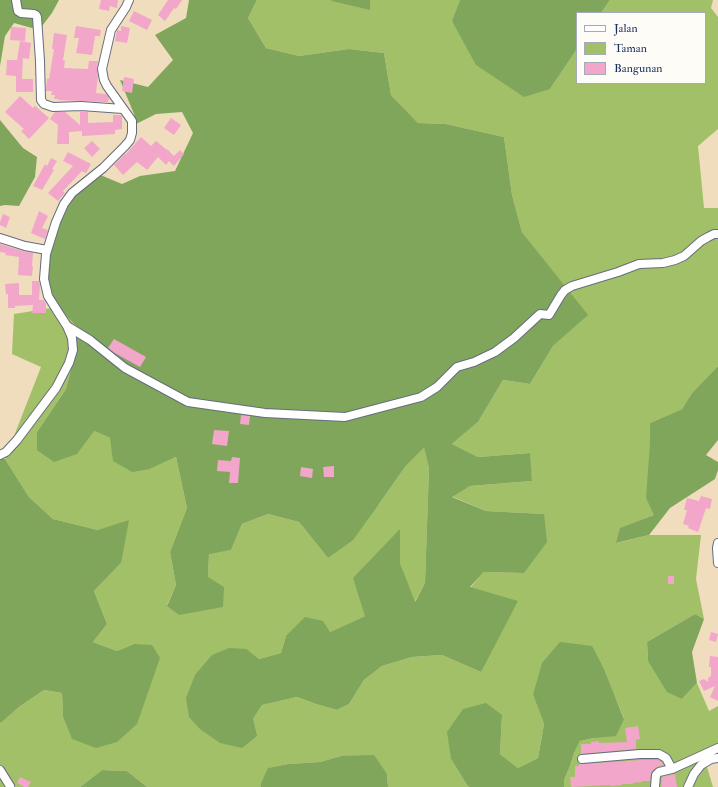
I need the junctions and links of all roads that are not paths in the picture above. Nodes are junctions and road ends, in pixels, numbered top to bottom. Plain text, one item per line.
1 (16, 0) edge
2 (129, 0) edge
3 (123, 109) junction
4 (718, 234) edge
5 (0, 238) edge
6 (47, 250) junction
7 (67, 326) junction
8 (0, 455) edge
9 (718, 545) edge
10 (718, 563) edge
11 (718, 748) edge
12 (718, 758) edge
13 (582, 759) dead end
14 (672, 769) junction
15 (0, 770) edge
16 (10, 786) edge
17 (655, 787) edge
18 (688, 787) edge

1 - 3 street
2 - 3 street
3 - 6 street
4 - 7 street
5 - 6 street
6 - 7 street
7 - 8 street
9 - 10 street
11 - 14 street
12 - 18 street
13 - 14 street
14 - 17 street
15 - 16 street

